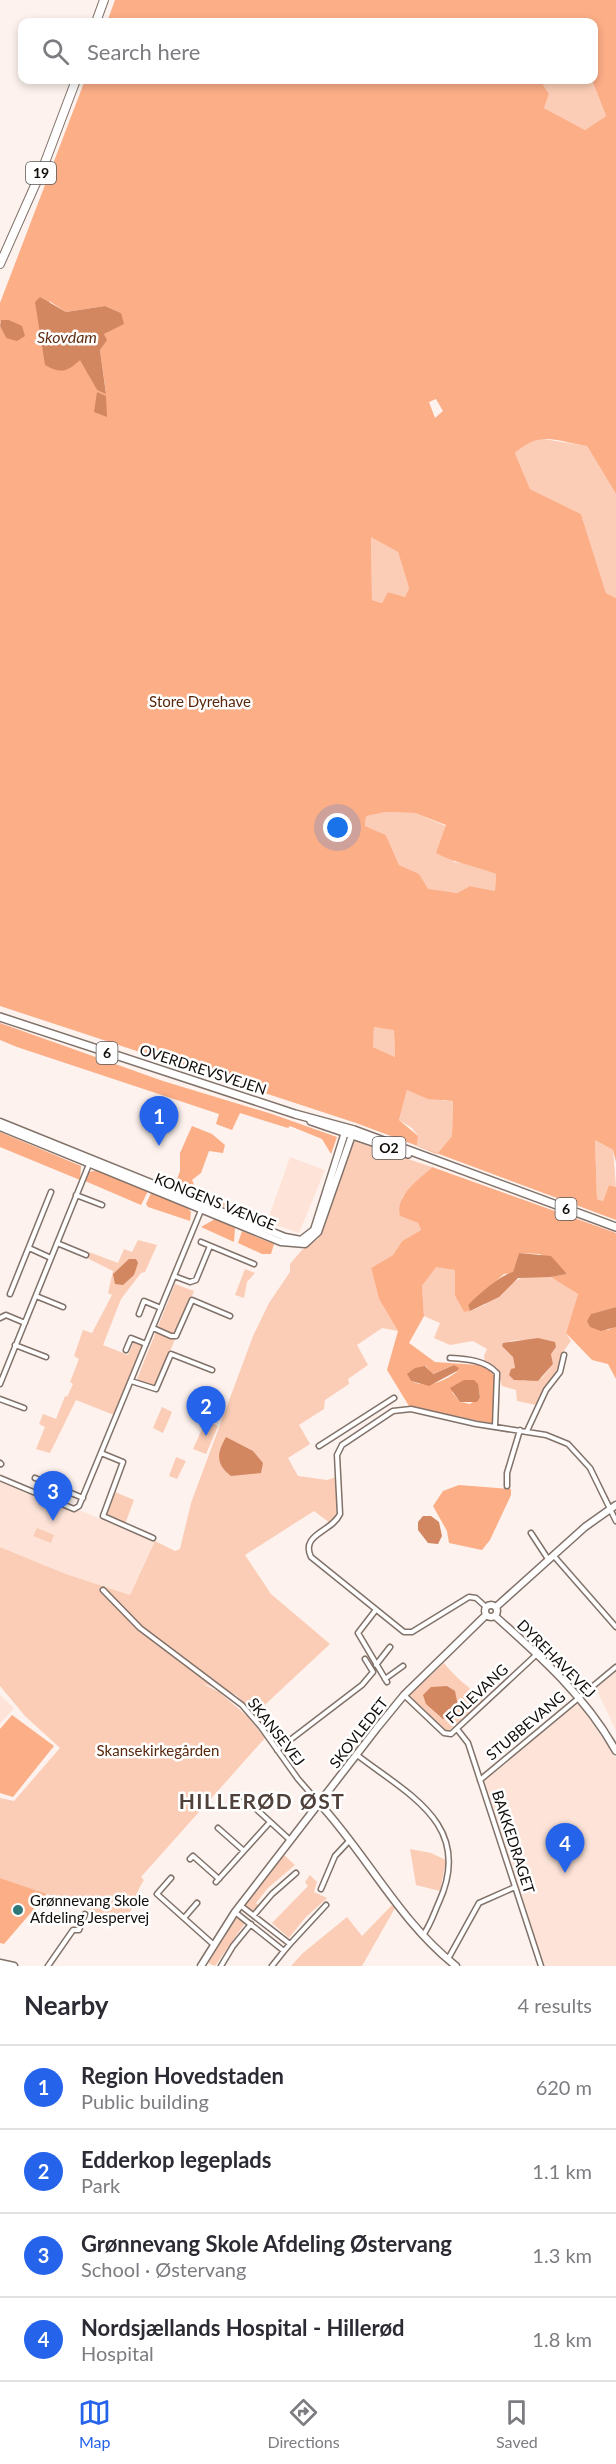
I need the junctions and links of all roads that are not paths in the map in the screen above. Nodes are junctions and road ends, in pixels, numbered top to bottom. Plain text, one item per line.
1 (104, 0) edge
2 (97, 18) edge
3 (74, 84) edge
4 (0, 264) edge
5 (0, 1017) edge
6 (0, 1122) edge
7 (0, 1127) edge
8 (349, 1131) junction
9 (90, 1161) junction
10 (433, 1161) joint
11 (51, 1192) dead end
12 (76, 1195) junction
13 (102, 1205) dead end
14 (202, 1207) junction
15 (616, 1227) edge
16 (201, 1242) dead end
17 (57, 1243) junction
18 (210, 1246) junction
19 (29, 1248) junction
20 (86, 1255) dead end
21 (51, 1258) junction
22 (254, 1264) dead end
23 (174, 1276) junction
24 (10, 1294) dead end
25 (36, 1296) junction
26 (63, 1307) dead end
27 (161, 1308) junction
28 (139, 1314) dead end
29 (230, 1316) dead end
30 (0, 1318) edge
31 (24, 1323) junction
32 (153, 1328) junction
33 (146, 1344) junction
34 (15, 1345) junction
35 (126, 1350) dead end
36 (564, 1355) dead end
37 (46, 1357) dead end
38 (450, 1358) dead end
39 (212, 1370) dead end
40 (131, 1381) junction
41 (0, 1383) edge
42 (394, 1398) dead end
43 (0, 1400) edge
44 (24, 1408) dead end
45 (375, 1410) junction
46 (380, 1419) junction
47 (495, 1427) junction
48 (520, 1430) junction
49 (527, 1431) junction
50 (319, 1446) dead end
51 (101, 1453) junction
52 (0, 1478) edge
53 (35, 1478) dead end
54 (507, 1486) dead end
55 (83, 1498) junction
56 (613, 1506) edge
57 (616, 1521) edge
58 (531, 1533) dead end
59 (153, 1538) dead end
60 (550, 1557) junction
61 (103, 1590) dead end
62 (486, 1607) junction
63 (496, 1607) junction
64 (375, 1611) junction
65 (486, 1615) junction
66 (495, 1616) junction
67 (616, 1627) edge
68 (390, 1647) dead end
69 (538, 1653) junction
70 (365, 1659) dead end
71 (376, 1665) junction
72 (403, 1666) dead end
73 (616, 1666) edge
74 (404, 1695) junction
75 (579, 1697) junction
76 (457, 1729) junction
77 (277, 1750) junction
78 (616, 1751) edge
79 (357, 1755) junction
80 (480, 1780) junction
81 (242, 1796) dead end
82 (319, 1803) junction
83 (270, 1822) junction
84 (218, 1827) dead end
85 (290, 1840) junction
86 (351, 1840) junction
87 (244, 1851) junction
88 (190, 1859) dead end
89 (296, 1873) dead end
90 (171, 1878) dead end
91 (515, 1887) junction
92 (321, 1889) dead end
93 (197, 1903) dead end
94 (240, 1905) junction
95 (326, 1905) dead end
96 (235, 1912) junction
97 (85, 1914) dead end
98 (254, 1916) junction
99 (184, 1918) junction
100 (251, 1924) junction
101 (422, 1936) junction
102 (290, 1944) junction
103 (215, 1945) junction
104 (284, 1951) junction
105 (448, 1960) junction
106 (0, 1963) edge
107 (204, 1965) edge
108 (10, 1966) edge
109 (48, 1966) edge
110 (221, 1966) edge
111 (272, 1966) edge
112 (456, 1966) edge
113 (541, 1966) edge

1 - 2 highway
3 - 4 highway, 19
5 - 8 main road, OVERDREVSVEJEN / 6
6 - 9 street, KONGENS VÆNGE
7 - 9 street, KONGENS VÆNGE
8 - 10 main road, OVERDREVSVEJEN / O2
8 - 14 street, KONGENS VÆNGE
9 - 12 street
9 - 14 street, KONGENS VÆNGE
10 - 15 main road, OVERDREVSVEJEN / 6
11 - 19 street
12 - 13 street
12 - 17 street
14 - 23 street
16 - 18 street
17 - 20 street
17 - 21 street
18 - 22 street
18 - 23 street
19 - 21 street
19 - 24 street
21 - 25 street
23 - 27 street
25 - 26 street
25 - 31 street
27 - 28 street
27 - 32 street
29 - 32 street
30 - 31 street
31 - 34 street
32 - 33 street
33 - 35 street
33 - 40 street
34 - 37 street
34 - 41 street
36 - 49 street
38 - 47 street
39 - 40 street
40 - 51 street
42 - 45 street
43 - 44 street
45 - 46 street
45 - 50 street
46 - 47 street
46 - 64 street
47 - 48 street
48 - 49 street
48 - 54 street
49 - 56 street
51 - 55 street
51 - 59 street
52 - 55 street
53 - 55 street
56 - 57 street
56 - 60 street
58 - 60 street
60 - 63 street
60 - 67 street
61 - 77 street, SKANSEVEJ
62 - 63 street
62 - 64 street
62 - 65 street
63 - 66 street
64 - 71 street
65 - 66 street
65 - 74 street, SKOVLEDET
66 - 69 street, DYREHAVEVEJ
68 - 71 street
69 - 75 street, DYREHAVEVEJ
69 - 76 street, FOLEVANG
70 - 77 street
71 - 72 street
73 - 75 street, STUBBEVANG
74 - 76 street, FOLEVANG
74 - 79 street, SKOVLEDET
75 - 78 street, DYREHAVEVEJ
75 - 80 street, STUBBEVANG
76 - 80 street, BAKKEDRAGET
77 - 82 street, SKANSEVEJ
79 - 82 street, SKOVLEDET
79 - 101 street
80 - 91 street, BAKKEDRAGET
81 - 83 street
82 - 85 street, SKOVLEDET
82 - 86 street, SKANSEVEJ
83 - 85 street
83 - 87 street
84 - 87 street
85 - 94 street, SKOVLEDET
86 - 92 street
86 - 101 street, SKANSEVEJ
87 - 88 street
89 - 98 street
90 - 99 street
91 - 105 street
91 - 113 street, BAKKEDRAGET
93 - 99 street
94 - 96 street, SKOVLEDET
94 - 98 street
95 - 102 street
96 - 100 street
96 - 103 street, SKOVLEDET
97 - 109 street
98 - 102 street
99 - 103 street
100 - 104 street
100 - 110 street
101 - 105 street, SKANSEVEJ
102 - 104 street
103 - 107 street, SKOVLEDET
104 - 111 street
105 - 112 street, SKANSEVEJ
106 - 108 street

